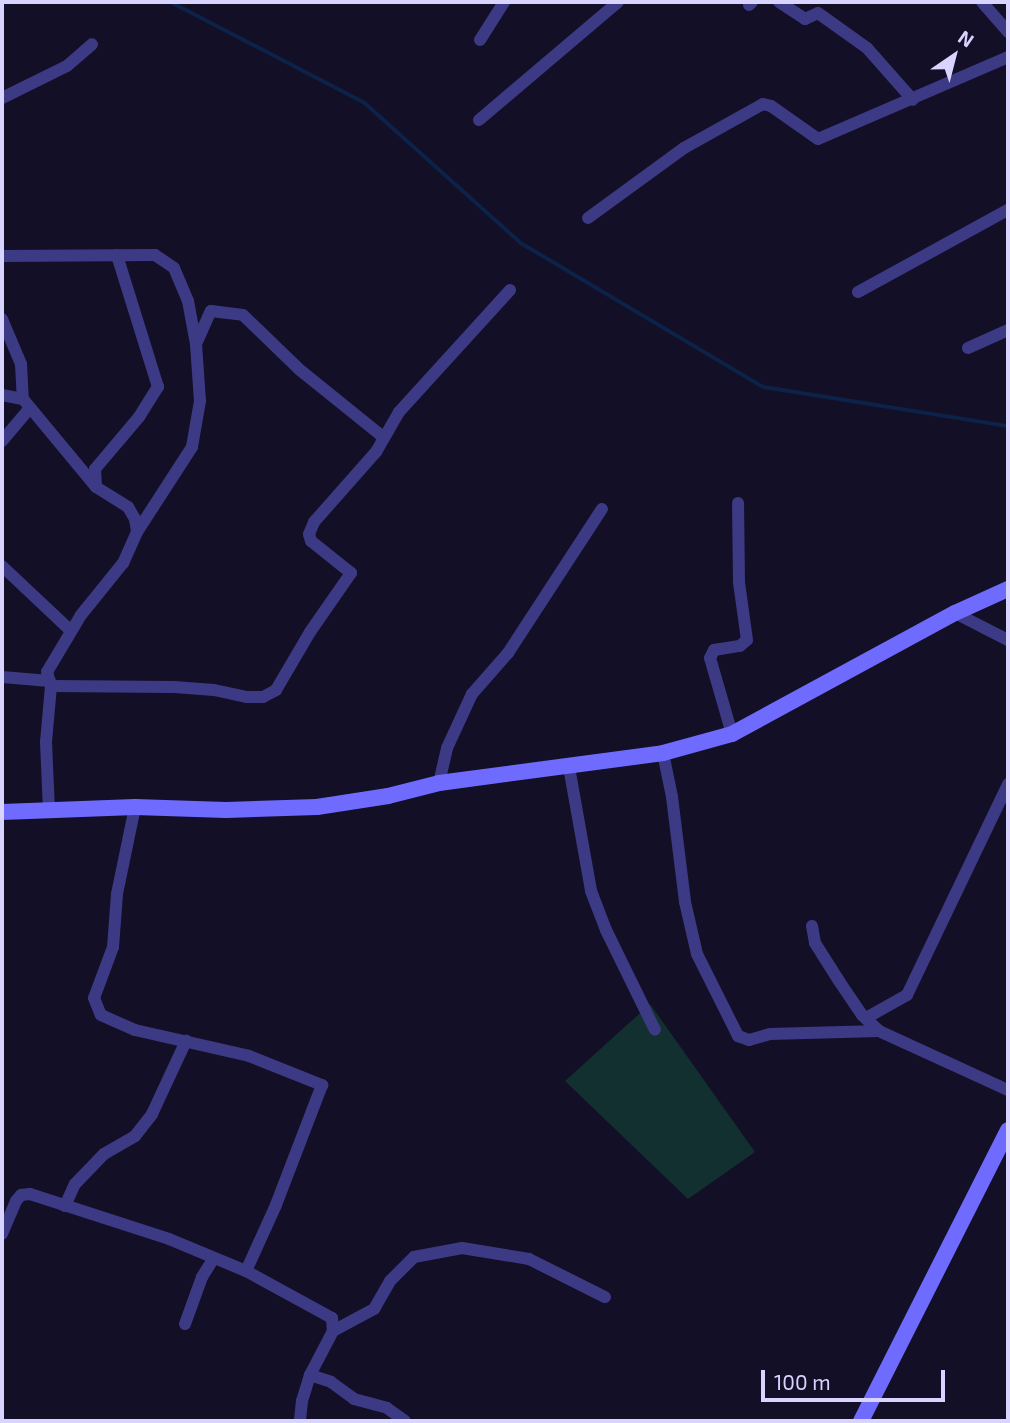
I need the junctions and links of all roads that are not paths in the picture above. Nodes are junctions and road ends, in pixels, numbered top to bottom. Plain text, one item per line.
1 (504, 2) edge
2 (618, 2) edge
3 (779, 2) edge
4 (982, 2) edge
5 (1008, 32) edge
6 (480, 40) dead end
7 (92, 44) dead end
8 (1008, 57) edge
9 (2, 98) edge
10 (913, 100) junction
11 (479, 120) dead end
12 (1008, 210) edge
13 (588, 218) dead end
14 (117, 255) junction
15 (2, 256) edge
16 (510, 290) dead end
17 (858, 292) dead end
18 (2, 319) edge
19 (1008, 330) edge
20 (196, 344) junction
21 (968, 348) dead end
22 (2, 395) edge
23 (27, 403) junction
24 (383, 437) junction
25 (2, 441) edge
26 (96, 487) junction
27 (738, 503) dead end
28 (602, 509) dead end
29 (137, 532) junction
30 (2, 566) edge
31 (1008, 589) edge
32 (955, 613) junction
33 (71, 631) junction
34 (1008, 640) edge
35 (2, 677) edge
36 (50, 683) junction
37 (732, 734) junction
38 (663, 752) junction
39 (569, 767) junction
40 (439, 783) junction
41 (1008, 784) edge
42 (135, 807) junction
43 (49, 811) junction
44 (2, 812) edge
45 (812, 926) dead end
46 (866, 1018) junction
47 (655, 1030) dead end
48 (879, 1031) junction
49 (186, 1041) junction
50 (1008, 1090) edge
51 (1008, 1130) edge
52 (65, 1206) junction
53 (2, 1234) edge
54 (214, 1258) junction
55 (246, 1271) junction
56 (605, 1297) dead end
57 (185, 1324) dead end
58 (334, 1331) junction
59 (310, 1375) junction
60 (300, 1421) edge
61 (405, 1421) edge
62 (861, 1421) edge

1 - 6 street
2 - 11 street
3 - 10 street
4 - 5 street
7 - 9 street
8 - 10 street
10 - 13 street
12 - 17 street
14 - 15 street
14 - 20 street
14 - 26 street
16 - 24 street
18 - 23 street
19 - 21 street
20 - 24 street
20 - 29 street
22 - 23 street
23 - 25 street
23 - 26 street
24 - 36 street
26 - 29 street
27 - 37 street
28 - 40 street
29 - 33 street
30 - 33 street
31 - 32 street
32 - 34 street
32 - 37 street
33 - 36 street
35 - 36 street
36 - 43 street
37 - 38 street
38 - 39 street
38 - 48 street
39 - 40 street
39 - 47 street
40 - 42 street
41 - 46 street
42 - 43 street
42 - 49 street
43 - 44 street
45 - 46 street
46 - 48 street
48 - 50 street
49 - 52 street
49 - 55 street
51 - 62 street
52 - 53 street
52 - 54 street
54 - 55 street
54 - 57 street
55 - 58 street
56 - 58 street
58 - 59 street
59 - 60 street
59 - 61 street

